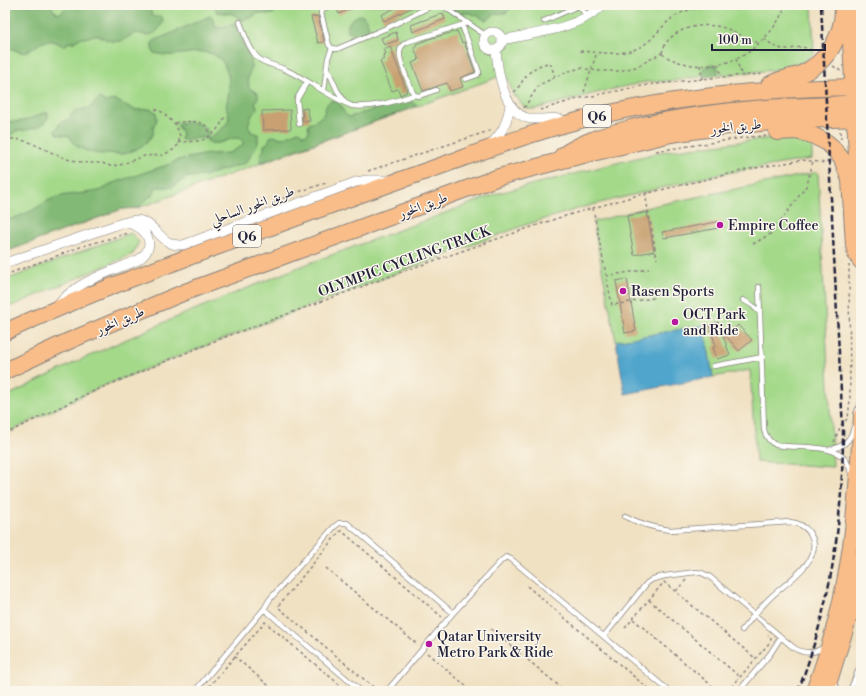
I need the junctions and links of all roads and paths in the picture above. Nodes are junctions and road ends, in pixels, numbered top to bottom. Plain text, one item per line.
1 (321, 5) edge
2 (331, 5) edge
3 (433, 5) edge
4 (442, 5) edge
5 (580, 5) edge
6 (603, 5) edge
7 (734, 5) edge
8 (785, 5) edge
9 (843, 5) edge
10 (848, 5) edge
11 (858, 5) edge
12 (322, 11) junction
13 (588, 17) junction
14 (240, 22) dead end
15 (468, 22) junction
16 (544, 22) dead end
17 (462, 25) junction
18 (485, 35) junction
19 (764, 39) junction
20 (502, 40) junction
21 (759, 44) junction
22 (861, 44) edge
23 (332, 48) junction
24 (496, 50) junction
25 (580, 51) dead end
26 (597, 52) junction
27 (662, 53) junction
28 (817, 54) dead end
29 (736, 59) junction
30 (718, 64) junction
31 (830, 64) dead end
32 (700, 65) junction
33 (327, 68) junction
34 (835, 68) junction
35 (591, 70) junction
36 (768, 74) dead end
37 (836, 74) dead end
38 (742, 76) junction
39 (555, 77) junction
40 (721, 77) junction
41 (466, 79) dead end
42 (702, 79) junction
43 (306, 82) junction
44 (324, 90) junction
45 (436, 90) dead end
46 (584, 92) dead end
47 (759, 92) junction
48 (414, 95) junction
49 (857, 99) edge
50 (508, 101) junction
51 (346, 103) junction
52 (155, 109) dead end
53 (537, 111) dead end
54 (226, 115) dead end
55 (175, 123) junction
56 (570, 123) junction
57 (299, 124) dead end
58 (496, 128) dead end
59 (840, 128) dead end
60 (671, 134) junction
61 (209, 135) junction
62 (771, 135) dead end
63 (5, 139) edge
64 (842, 142) dead end
65 (178, 143) junction
66 (486, 149) junction
67 (656, 150) dead end
68 (813, 161) junction
69 (555, 162) junction
70 (826, 162) dead end
71 (362, 173) dead end
72 (399, 179) junction
73 (333, 181) dead end
74 (646, 193) junction
75 (268, 205) dead end
76 (593, 208) junction
77 (122, 223) junction
78 (131, 233) dead end
79 (753, 244) dead end
80 (657, 259) dead end
81 (857, 259) edge
82 (5, 263) edge
83 (649, 269) dead end
84 (5, 275) edge
85 (606, 276) junction
86 (759, 287) dead end
87 (654, 298) dead end
88 (743, 300) dead end
89 (55, 309) junction
90 (760, 314) junction
91 (5, 332) edge
92 (763, 357) junction
93 (714, 366) dead end
94 (5, 371) edge
95 (861, 402) edge
96 (861, 415) edge
97 (5, 434) edge
98 (830, 449) junction
99 (851, 478) dead end
100 (849, 502) dead end
101 (625, 516) dead end
102 (853, 522) junction
103 (861, 558) edge
104 (326, 568) dead end
105 (688, 578) dead end
106 (527, 586) dead end
107 (676, 591) junction
108 (649, 600) junction
109 (264, 610) junction
110 (453, 613) junction
111 (755, 615) junction
112 (855, 617) edge
113 (633, 619) junction
114 (446, 621) junction
115 (625, 628) dead end
116 (491, 629) dead end
117 (742, 630) dead end
118 (764, 632) dead end
119 (604, 636) junction
120 (781, 637) junction
121 (830, 642) junction
122 (423, 649) junction
123 (234, 656) junction
124 (756, 658) junction
125 (861, 664) edge
126 (740, 677) junction
127 (829, 685) edge
128 (195, 691) edge
129 (205, 691) edge
130 (275, 691) edge
131 (347, 691) edge
132 (361, 691) edge
133 (378, 691) edge
134 (387, 691) edge
135 (472, 691) edge
136 (565, 691) edge
137 (651, 691) edge
138 (669, 691) edge
139 (718, 691) edge
140 (728, 691) edge
141 (739, 691) edge
142 (814, 691) edge
143 (840, 691) edge
144 (850, 691) edge

1 - 12 lane
2 - 12 lane
3 - 23 lane
4 - 15 lane
5 - 13 lane
5 - 16 lane
6 - 13 street
7 - 26 path
8 - 19 path
9 - 47 highway
10 - 49 main road
11 - 22 main road
12 - 23 lane
13 - 20 street
14 - 43 lane
15 - 17 lane
15 - 18 lane
17 - 41 lane
17 - 48 lane
18 - 20 street
18 - 24 street
19 - 21 path
19 - 28 path
20 - 24 street
21 - 27 path
21 - 29 path
23 - 33 lane
24 - 50 street
25 - 26 path
26 - 35 path
27 - 32 path
27 - 35 path
29 - 30 path
29 - 38 path
30 - 32 path
30 - 40 path
31 - 34 path
32 - 42 path
33 - 44 lane
33 - 51 lane
34 - 37 path
34 - 49 path
35 - 39 path
35 - 46 path
36 - 38 path
38 - 40 path
39 - 50 path
39 - 50 path
40 - 42 path
42 - 53 path
43 - 44 lane
43 - 57 lane
44 - 51 lane
45 - 48 lane
47 - 49 highway, Q6
47 - 56 highway, Q6
48 - 51 lane
49 - 60 highway, طريق الخور / Q6
49 - 69 highway
49 - 81 main road
50 - 56 street
50 - 66 street
52 - 55 path
54 - 61 path
55 - 61 path
55 - 65 path
56 - 66 highway, Q6
58 - 71 path
59 - 64 path
60 - 69 highway, طريق الخور / Q6
60 - 81 highway
61 - 65 path
62 - 67 path
63 - 65 path
66 - 72 highway, Q6
68 - 70 path, OLYMPIC CYCLING TRACK
68 - 74 path, OLYMPIC CYCLING TRACK
68 - 79 path
69 - 94 highway, طريق الخور / Q6
72 - 77 street, طريق الخور الساحلي
72 - 89 highway, Q6
73 - 75 path
74 - 76 path, OLYMPIC CYCLING TRACK
74 - 80 path
76 - 85 path
76 - 97 path, OLYMPIC CYCLING TRACK
77 - 82 street, طريق الخور الساحلي
77 - 89 street
78 - 84 path
81 - 98 path
83 - 85 path
85 - 87 path
86 - 90 lane
88 - 90 lane
89 - 91 highway, Q6
90 - 92 lane
92 - 93 lane
92 - 98 lane
95 - 98 lane
96 - 102 main road
98 - 99 lane
100 - 102 lane
101 - 111 lane
102 - 121 main road
103 - 112 main road
104 - 122 path
105 - 107 path
106 - 137 path
107 - 108 path
107 - 124 path
108 - 113 path
108 - 126 path
109 - 110 lane
109 - 128 lane
109 - 132 lane
110 - 114 lane
110 - 119 lane
111 - 117 lane
111 - 119 lane
111 - 120 lane
112 - 127 main road
113 - 115 path
113 - 139 path
114 - 122 lane
114 - 133 path
116 - 136 path
118 - 124 path
119 - 138 lane
120 - 121 lane
120 - 141 lane
121 - 142 main road
122 - 134 lane
122 - 135 path
123 - 129 path
123 - 130 path
123 - 131 path
124 - 126 path
125 - 144 lane
126 - 140 path
127 - 143 lane

